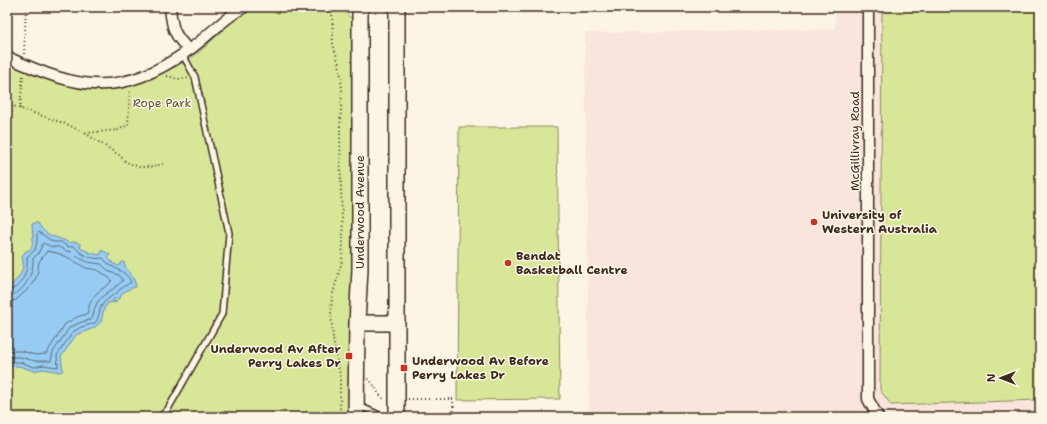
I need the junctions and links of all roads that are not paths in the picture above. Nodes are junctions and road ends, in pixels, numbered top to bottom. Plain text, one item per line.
1 (170, 7) edge
2 (245, 7) edge
3 (360, 7) edge
4 (397, 7) edge
5 (868, 7) edge
6 (186, 52) junction
7 (7, 57) edge
8 (357, 323) junction
9 (397, 323) junction
10 (356, 411) edge
11 (160, 417) edge
12 (384, 417) edge
13 (397, 417) edge
14 (878, 417) edge

1 - 6 street
2 - 6 street
3 - 8 main road, Underwood Avenue
4 - 9 main road
5 - 14 street, McGillivray Road
6 - 7 street
6 - 11 lane
8 - 9 main road
8 - 10 main road, Underwood Avenue
9 - 13 main road
10 - 12 lane

